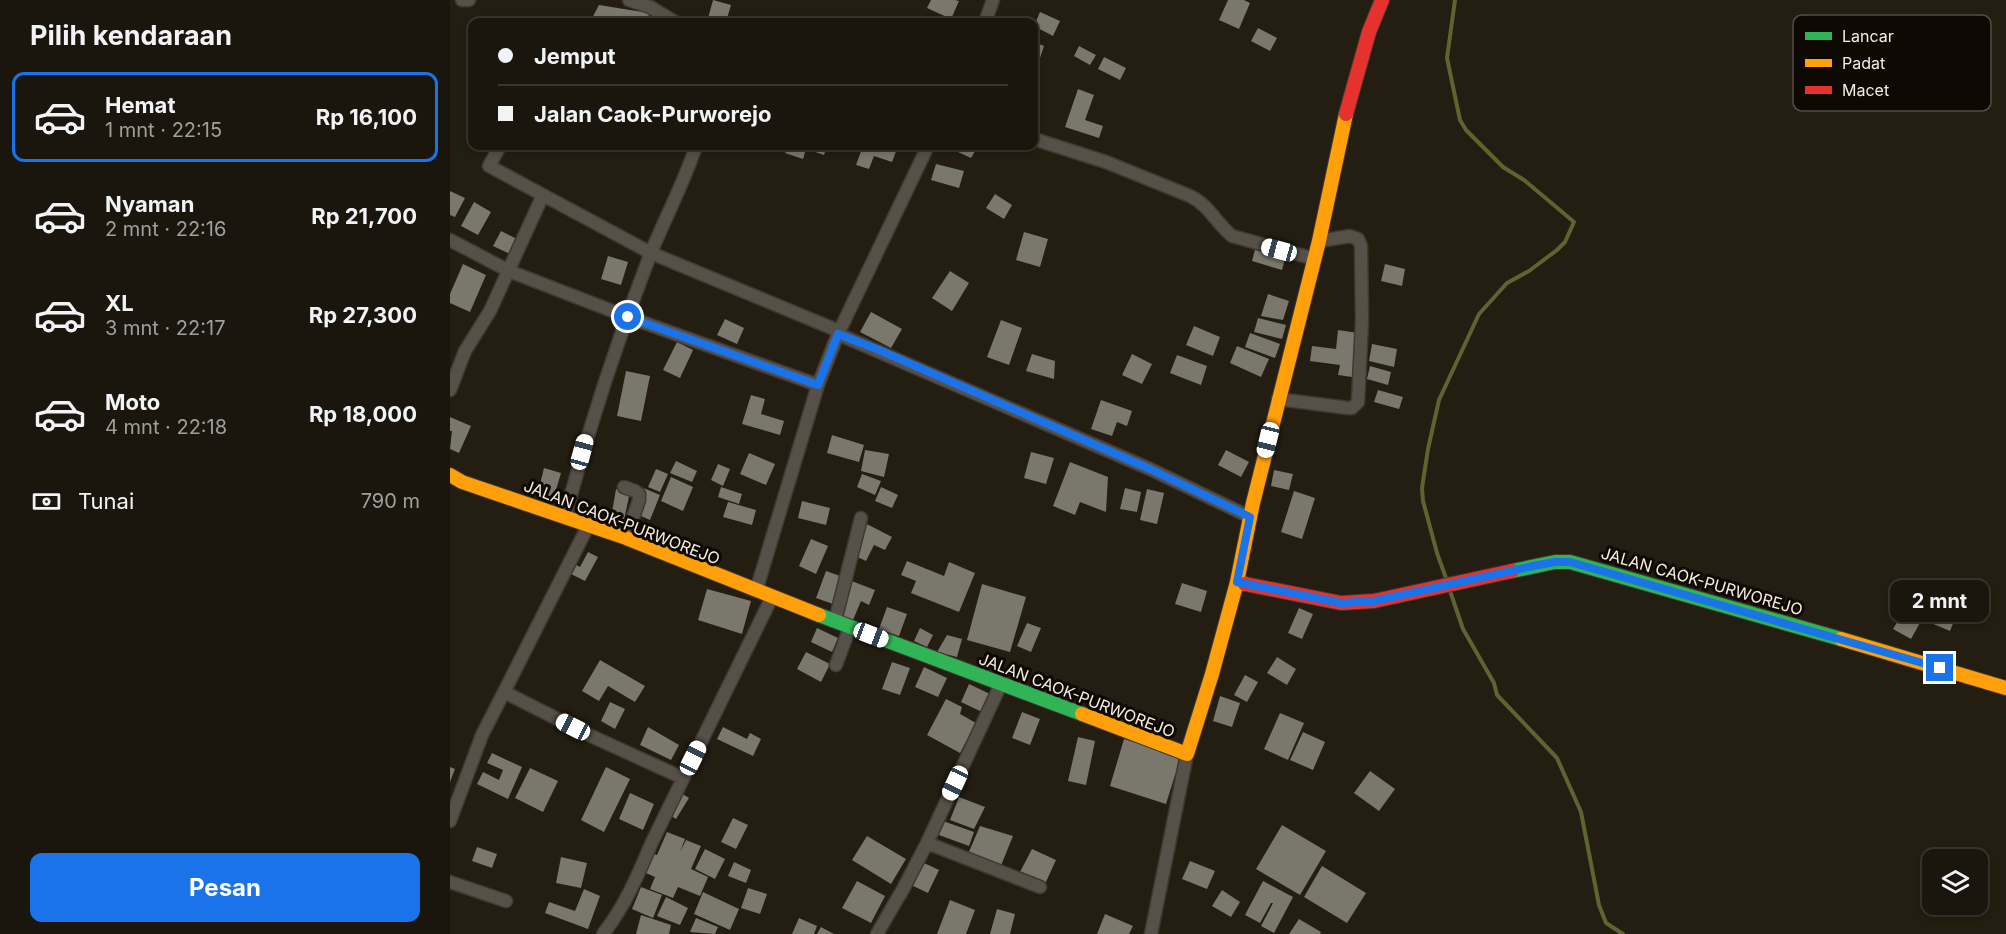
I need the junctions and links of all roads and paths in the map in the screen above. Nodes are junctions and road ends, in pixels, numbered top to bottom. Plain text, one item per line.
1 (462, 0) edge
2 (470, 0) edge
3 (629, 0) edge
4 (993, 0) edge
5 (1382, 0) edge
6 (668, 18) edge
7 (986, 18) edge
8 (1038, 140) edge
9 (498, 150) edge
10 (695, 150) edge
11 (926, 150) edge
12 (543, 195) junction
13 (1319, 241) junction
14 (451, 242) edge
15 (651, 253) junction
16 (1315, 259) junction
17 (509, 271) junction
18 (628, 317) junction
19 (838, 332) junction
20 (818, 385) junction
21 (450, 390) edge
22 (1278, 399) junction
23 (450, 475) edge
24 (624, 487) dead end
25 (565, 516) junction
26 (1250, 517) junction
27 (861, 518) dead end
28 (588, 525) junction
29 (626, 538) junction
30 (1237, 582) junction
31 (756, 591) junction
32 (772, 597) junction
33 (835, 621) junction
34 (850, 627) junction
35 (836, 665) dead end
36 (1001, 684) junction
37 (2006, 688) edge
38 (504, 692) junction
39 (1187, 754) junction
40 (683, 778) junction
41 (451, 816) edge
42 (927, 843) junction
43 (450, 882) edge
44 (1040, 887) dead end
45 (506, 901) dead end
46 (880, 933) edge
47 (603, 934) edge
48 (1151, 934) edge

1 - 2 street
3 - 6 street
4 - 7 street
5 - 13 street
8 - 16 street
9 - 12 street
10 - 15 street
11 - 19 street
12 - 15 street
12 - 17 street
13 - 16 street
13 - 22 street
14 - 17 street
15 - 18 street
15 - 19 street
16 - 22 street
17 - 18 street
17 - 21 street
18 - 20 street
18 - 25 street
19 - 20 street
19 - 26 street
20 - 31 street
22 - 26 street
23 - 25 street, JALAN CAOK-PURWOREJO
24 - 29 street
25 - 28 street, JALAN CAOK-PURWOREJO
26 - 30 street
27 - 33 street
28 - 29 street, JALAN CAOK-PURWOREJO
28 - 38 street
29 - 31 street, JALAN CAOK-PURWOREJO
30 - 37 street, JALAN CAOK-PURWOREJO
30 - 39 street, JALAN CAOK-PURWOREJO
31 - 32 street, JALAN CAOK-PURWOREJO
32 - 33 street, JALAN CAOK-PURWOREJO
32 - 40 street
33 - 34 street, JALAN CAOK-PURWOREJO
34 - 35 street
34 - 36 street, JALAN CAOK-PURWOREJO
36 - 39 street, JALAN CAOK-PURWOREJO
36 - 42 street
38 - 40 street
38 - 41 street
39 - 48 street
40 - 47 street
42 - 44 street
42 - 46 street
43 - 45 street

